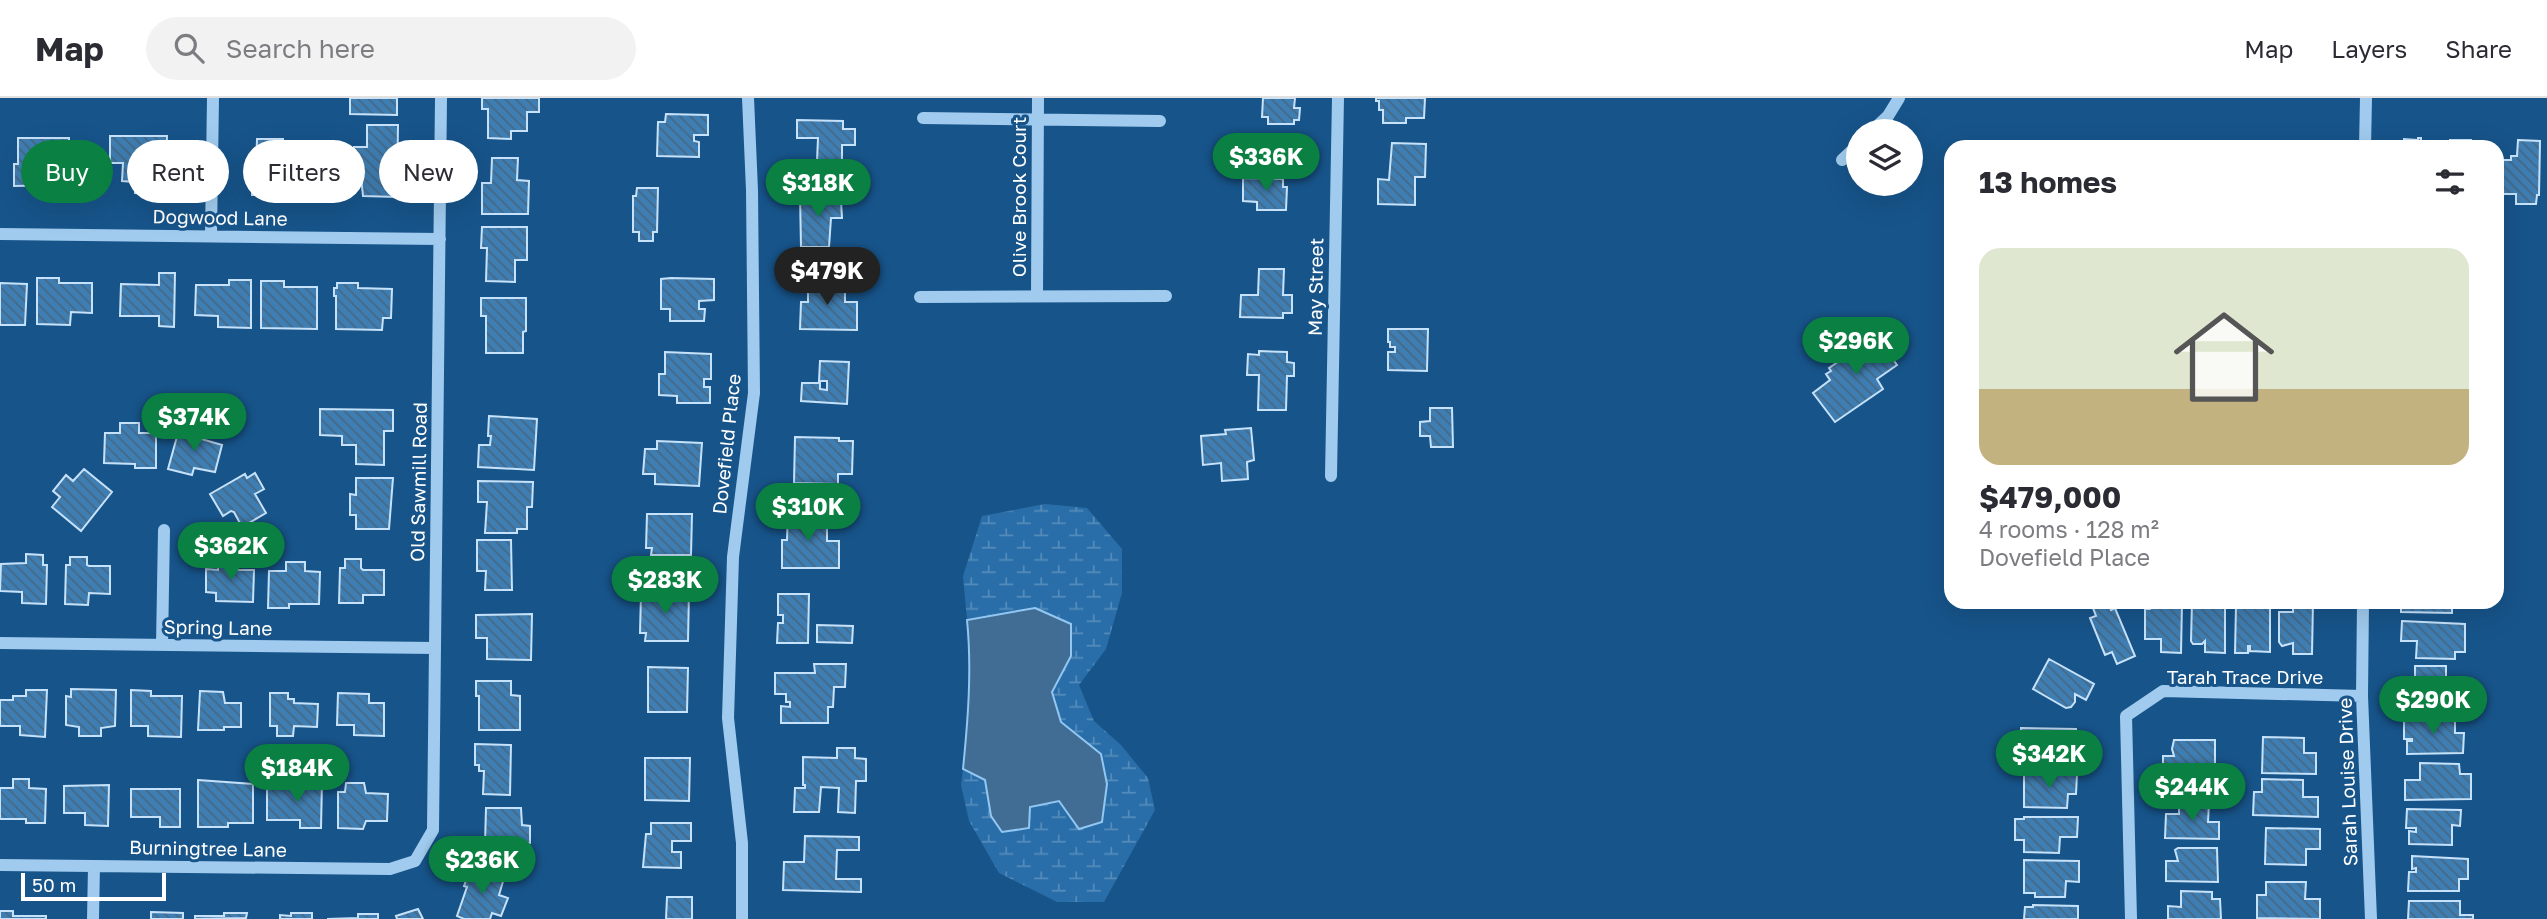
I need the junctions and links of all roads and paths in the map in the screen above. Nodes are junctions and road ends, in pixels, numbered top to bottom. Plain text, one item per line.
1 (212, 98) edge
2 (441, 98) edge
3 (748, 98) edge
4 (1038, 98) edge
5 (1338, 98) edge
6 (1899, 98) edge
7 (2366, 98) edge
8 (923, 118) dead end
9 (1885, 119) edge
10 (1038, 120) junction
11 (1160, 121) dead end
12 (2365, 140) edge
13 (1846, 156) edge
14 (1842, 160) dead end
15 (0, 234) edge
16 (211, 236) junction
17 (440, 239) junction
18 (1037, 296) junction
19 (1166, 296) dead end
20 (920, 297) dead end
21 (1331, 476) dead end
22 (164, 530) dead end
23 (2363, 609) edge
24 (0, 643) edge
25 (162, 645) junction
26 (435, 648) junction
27 (2362, 696) junction
28 (415, 861) joint
29 (0, 865) edge
30 (94, 866) junction
31 (93, 919) edge
32 (742, 919) edge
33 (2131, 919) edge
34 (2371, 919) edge

1 - 16 street
2 - 17 street, Old Sawmill Road
3 - 32 street, Dovefield Place
4 - 10 street, Olive Brook Court
5 - 21 street, May Street
6 - 9 street
7 - 12 street
8 - 10 street
10 - 11 street
10 - 18 street, Olive Brook Court
13 - 14 street
15 - 16 street, Dogwood Lane
16 - 17 street, Dogwood Lane
17 - 26 street, Old Sawmill Road
18 - 19 street
18 - 20 street
22 - 25 street
23 - 27 street, Sarah Louise Drive
24 - 25 street, Spring Lane
25 - 26 street, Spring Lane
26 - 28 street, Old Sawmill Road
27 - 33 street, Tarah Trace Drive
27 - 34 street, Sarah Louise Drive
28 - 30 street, Burningtree Lane
29 - 30 street, Burningtree Lane
30 - 31 street

